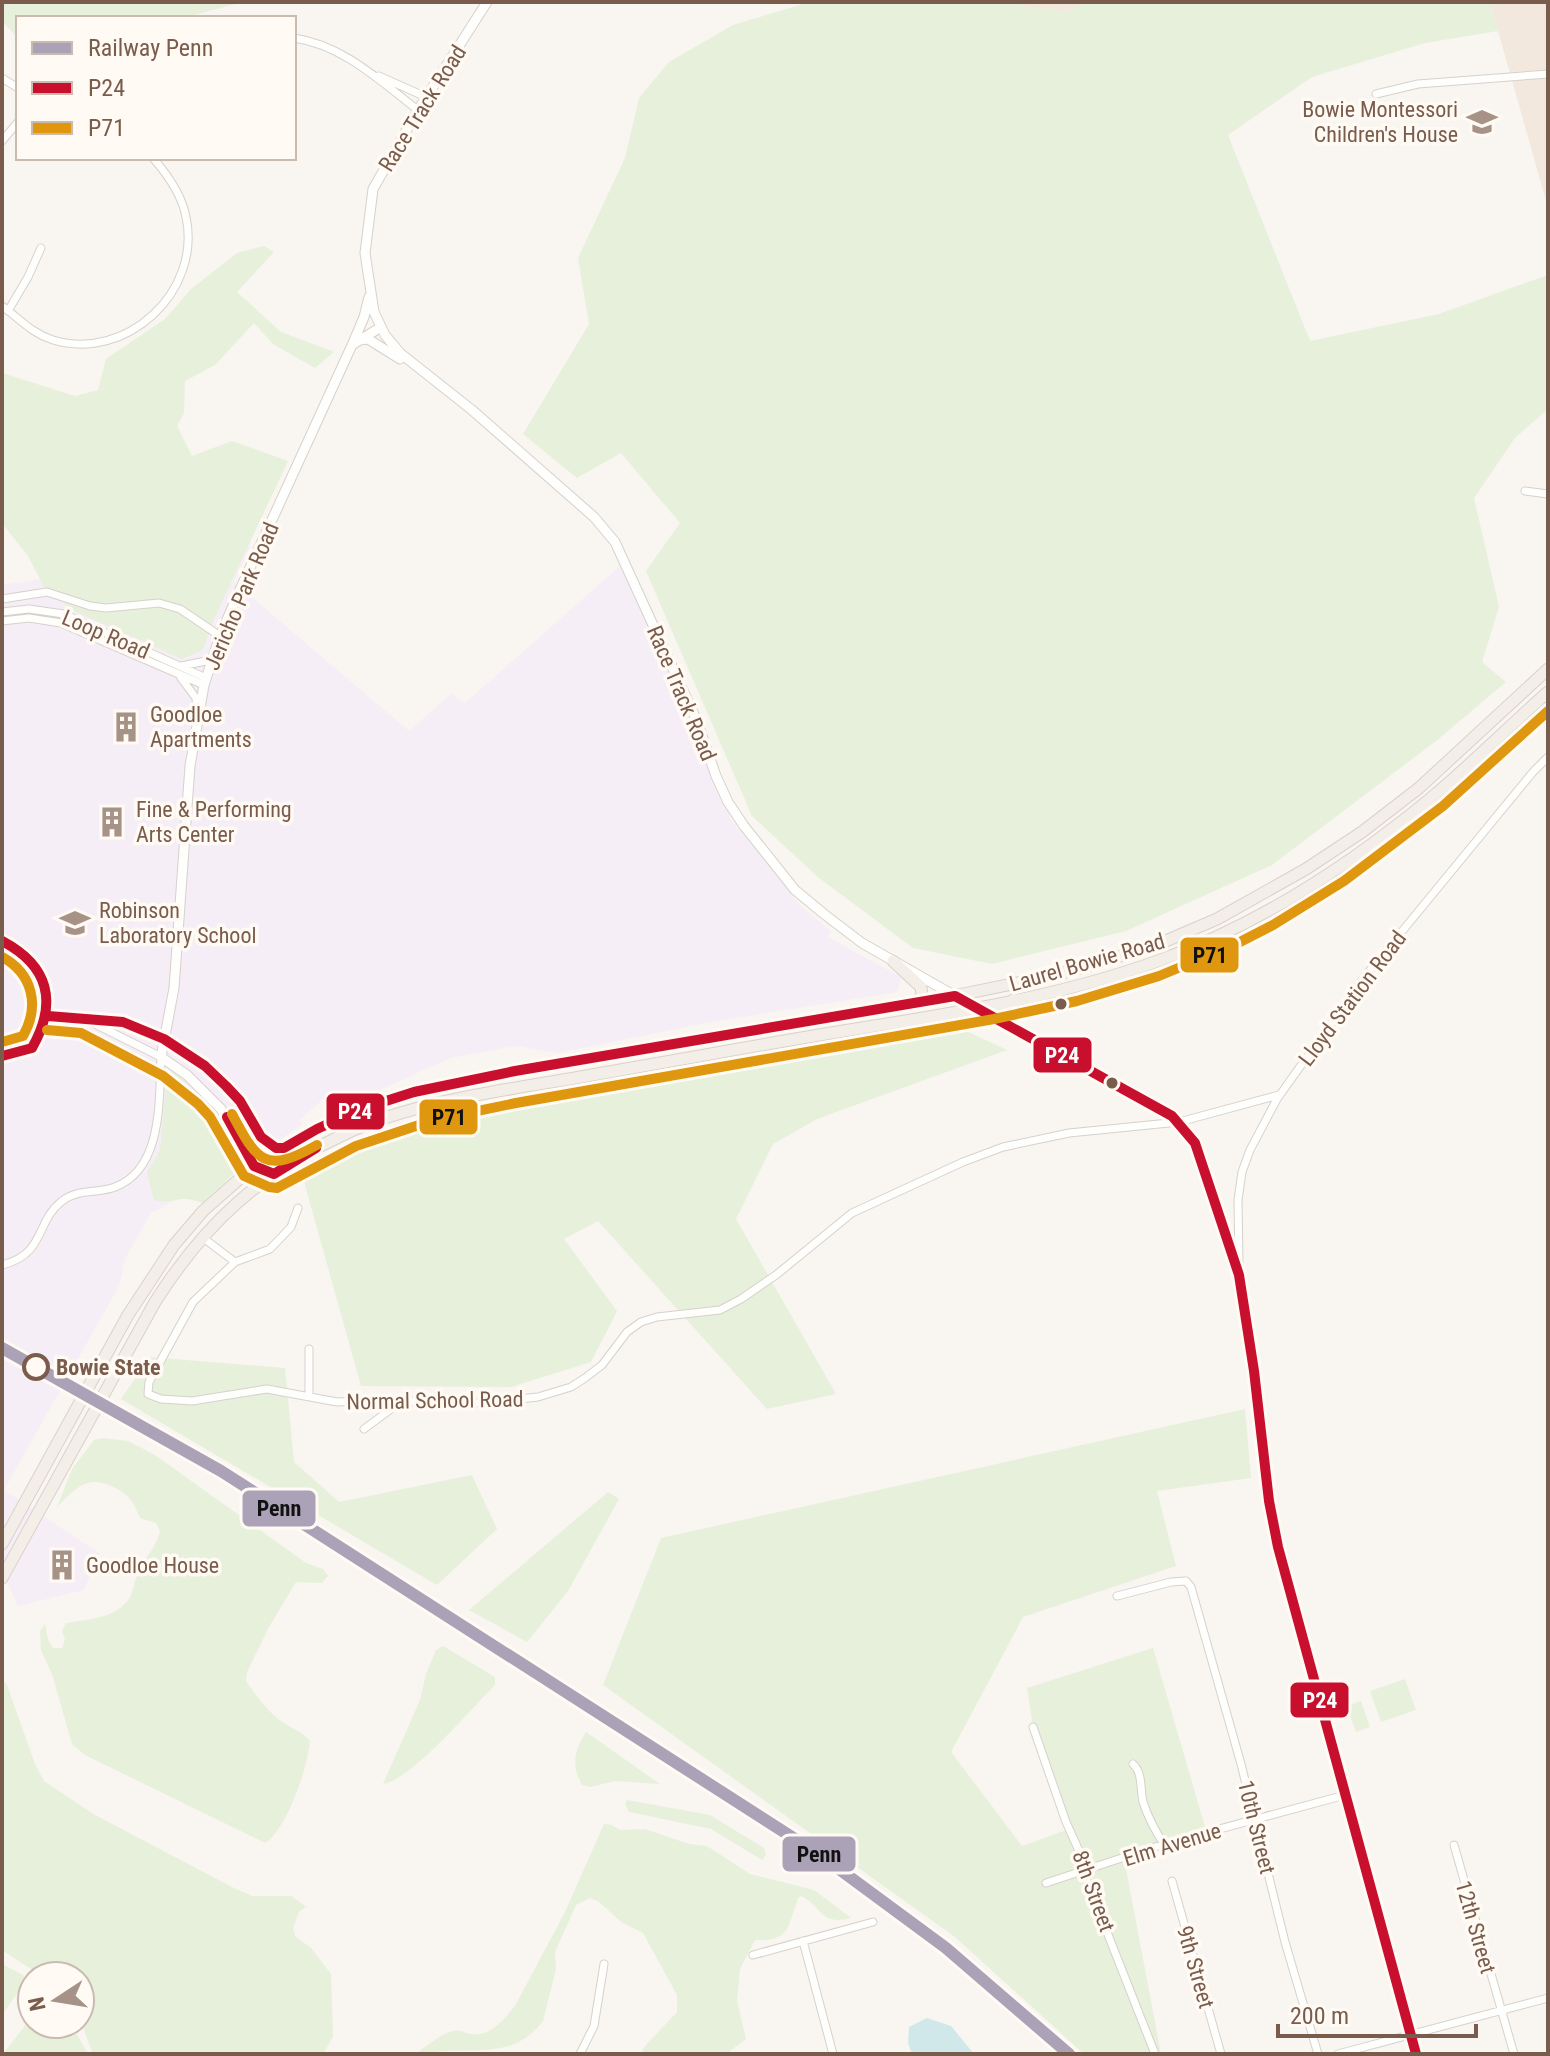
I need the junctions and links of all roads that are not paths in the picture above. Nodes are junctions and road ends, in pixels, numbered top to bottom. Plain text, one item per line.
1 (487, 2) edge
2 (296, 39) edge
3 (369, 72) junction
4 (1548, 74) edge
5 (1376, 94) dead end
6 (426, 97) junction
7 (418, 110) junction
8 (16, 124) edge
9 (2, 141) edge
10 (154, 160) edge
11 (41, 248) dead end
12 (369, 285) junction
13 (5, 308) edge
14 (381, 327) junction
15 (354, 342) junction
16 (415, 364) junction
17 (1525, 491) dead end
18 (1548, 494) edge
19 (2, 599) edge
20 (2, 612) edge
21 (2, 621) edge
22 (220, 636) junction
23 (213, 657) junction
24 (1548, 669) edge
25 (178, 670) junction
26 (205, 682) junction
27 (1548, 692) edge
28 (198, 718) junction
29 (1548, 757) edge
30 (2, 941) edge
31 (893, 961) junction
32 (955, 996) junction
33 (1013, 1000) junction
34 (914, 1004) junction
35 (976, 1008) junction
36 (48, 1016) junction
37 (85, 1019) junction
38 (1016, 1030) junction
39 (164, 1039) junction
40 (2, 1056) edge
41 (161, 1057) junction
42 (1278, 1097) junction
43 (1179, 1122) junction
44 (261, 1137) junction
45 (284, 1148) junction
46 (269, 1157) junction
47 (254, 1166) junction
48 (274, 1174) junction
49 (298, 1208) dead end
50 (201, 1236) junction
51 (235, 1262) junction
52 (2, 1265) edge
53 (1239, 1275) junction
54 (309, 1349) dead end
55 (309, 1396) junction
56 (402, 1401) junction
57 (364, 1429) dead end
58 (2, 1544) edge
59 (2, 1554) edge
60 (5, 1572) edge
61 (1117, 1596) dead end
62 (1033, 1727) dead end
63 (1133, 1764) dead end
64 (1345, 1795) junction
65 (1255, 1819) junction
66 (1164, 1844) junction
67 (1454, 1845) dead end
68 (1083, 1871) junction
69 (1172, 1881) dead end
70 (1046, 1883) dead end
71 (873, 1922) dead end
72 (803, 1941) junction
73 (753, 1955) dead end
74 (604, 1964) dead end
75 (1548, 1998) edge
76 (1500, 2011) junction
77 (1411, 2035) junction
78 (580, 2054) edge
79 (833, 2054) edge
80 (1155, 2054) edge
81 (1221, 2054) edge
82 (1318, 2054) edge
83 (1338, 2054) edge
84 (1416, 2054) edge
85 (1514, 2054) edge

1 - 6 street, Race Track Road
2 - 3 street
3 - 6 street
3 - 7 street
4 - 5 street
6 - 7 street, Race Track Road
7 - 12 street, Race Track Road
8 - 9 street
10 - 13 street
11 - 13 street
12 - 14 street, Race Track Road
12 - 15 street, Jericho Park Road
14 - 15 street
14 - 16 street, Race Track Road
15 - 16 street
15 - 22 street, Jericho Park Road
16 - 31 street, Race Track Road
17 - 18 street
19 - 22 street
20 - 25 street, Loop Road
21 - 25 street, Loop Road
22 - 23 street, Jericho Park Road
23 - 25 street
23 - 26 street, Jericho Park Road
24 - 32 main road, Laurel Bowie Road
25 - 26 street, Loop Road
25 - 28 street
26 - 28 street, Jericho Park Road
27 - 33 main road, Laurel Bowie Road
28 - 39 street, Jericho Park Road
29 - 42 street, Lloyd Station Road
30 - 36 street
31 - 32 street, Race Track Road
31 - 34 main road
32 - 34 main road, Laurel Bowie Road
32 - 35 main road, Race Track Road
33 - 35 main road, Laurel Bowie Road
33 - 38 main road
34 - 45 main road, Laurel Bowie Road
35 - 38 main road, Race Track Road
35 - 48 main road, Laurel Bowie Road
36 - 37 street
36 - 40 street
37 - 39 street
37 - 41 street
38 - 43 main road, Race Track Road
39 - 41 street, Jericho Park Road
39 - 44 street
41 - 47 street
41 - 52 street, Jericho Park Road
42 - 43 street, Normal School Road
42 - 53 street, Lloyd Station Road
43 - 53 main road, Race Track Road
43 - 56 street, Normal School Road
44 - 45 main road
44 - 46 street
45 - 46 main road, Laurel Bowie Road
46 - 47 main road, Laurel Bowie Road
46 - 48 street
47 - 48 street
47 - 58 main road, Laurel Bowie Road
48 - 50 main road, Laurel Bowie Road
49 - 51 street, Normal School Road
50 - 51 street
50 - 60 main road, Laurel Bowie Road
51 - 55 street, Normal School Road
53 - 64 main road, Race Track Road
54 - 55 street
55 - 56 street, Normal School Road
56 - 57 street
59 - 60 street
61 - 65 street, 10th Street
62 - 68 street, 8th Street
63 - 66 street
64 - 65 street, Elm Avenue
64 - 77 main road, Race Track Road
65 - 66 street, Elm Avenue
65 - 82 street, 10th Street
66 - 68 street, Elm Avenue
67 - 76 street, 12th Street
68 - 70 street, Elm Avenue
68 - 80 street, 8th Street
69 - 81 street, 9th Street
71 - 72 street
72 - 73 street
72 - 79 street
74 - 78 street
75 - 76 street
76 - 77 street
76 - 85 street, 12th Street
77 - 83 street
77 - 84 main road, Race Track Road

